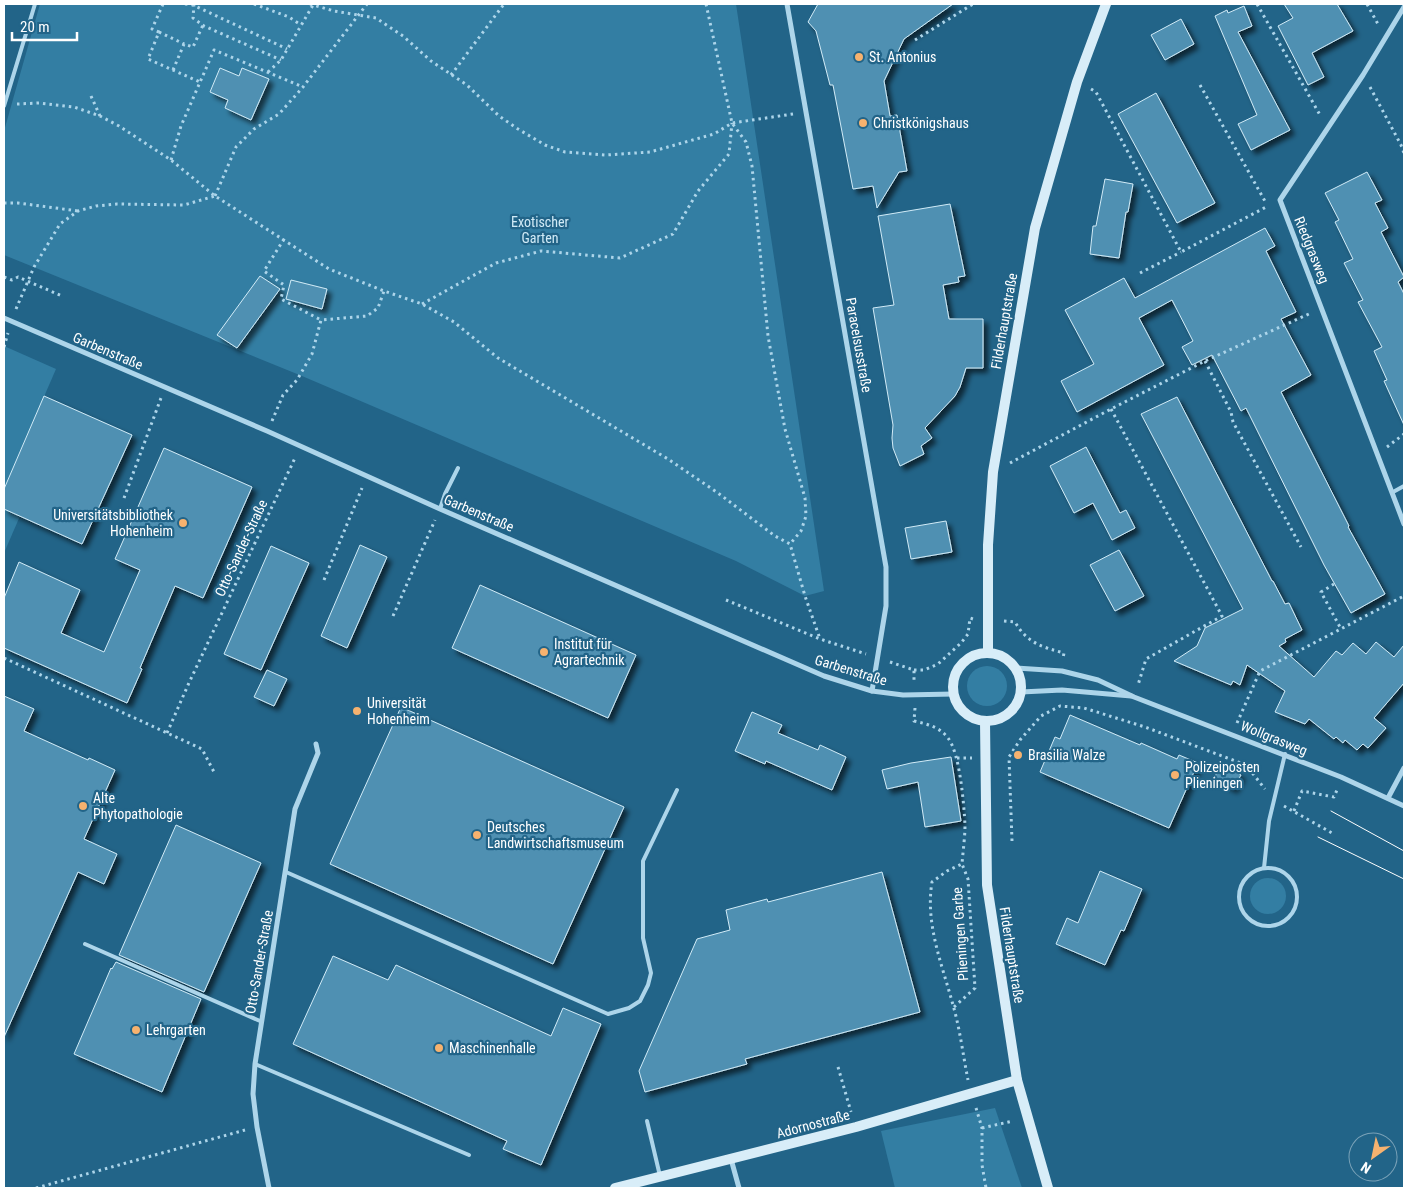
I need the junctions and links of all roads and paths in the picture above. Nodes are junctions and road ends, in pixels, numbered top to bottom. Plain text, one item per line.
1 (35, 4) edge
2 (163, 4) edge
3 (185, 4) edge
4 (193, 4) edge
5 (254, 4) edge
6 (312, 4) edge
7 (367, 4) edge
8 (504, 4) edge
9 (706, 4) edge
10 (787, 4) edge
11 (973, 4) edge
12 (1106, 4) edge
13 (1257, 4) edge
14 (1367, 4) edge
15 (1404, 7) edge
16 (359, 14) junction
17 (203, 25) junction
18 (301, 25) junction
19 (159, 32) junction
20 (1385, 38) junction
21 (915, 40) dead end
22 (184, 44) junction
23 (288, 49) junction
24 (281, 60) junction
25 (173, 70) junction
26 (268, 72) junction
27 (451, 75) junction
28 (1364, 75) junction
29 (200, 82) junction
30 (1077, 82) junction
31 (1200, 85) dead end
32 (303, 87) junction
33 (91, 96) dead end
34 (4, 106) edge
35 (806, 113) junction
36 (100, 116) junction
37 (732, 123) junction
38 (1328, 128) junction
39 (1404, 153) edge
40 (171, 160) junction
41 (215, 196) junction
42 (1280, 200) junction
43 (4, 203) edge
44 (1268, 206) junction
45 (78, 212) junction
46 (284, 239) junction
47 (1181, 252) junction
48 (1140, 274) dead end
49 (4, 277) edge
50 (28, 281) junction
51 (384, 291) junction
52 (62, 296) dead end
53 (422, 304) junction
54 (1322, 308) junction
55 (4, 318) edge
56 (321, 320) junction
57 (11, 321) junction
58 (1204, 361) junction
59 (165, 388) junction
60 (1111, 409) junction
61 (267, 431) junction
62 (1404, 434) edge
63 (301, 446) junction
64 (1378, 455) junction
65 (458, 468) dead end
66 (993, 472) junction
67 (367, 476) junction
68 (1404, 486) edge
69 (1393, 492) junction
70 (124, 498) dead end
71 (440, 509) junction
72 (1404, 524) edge
73 (790, 544) junction
74 (1301, 547) dead end
75 (324, 580) dead end
76 (1334, 584) dead end
77 (1404, 596) edge
78 (726, 600) dead end
79 (393, 616) dead end
80 (1341, 629) junction
81 (820, 639) junction
82 (988, 653) junction
83 (4, 658) edge
84 (876, 658) junction
85 (1015, 668) junction
86 (872, 691) junction
87 (1021, 692) junction
88 (954, 694) junction
89 (915, 696) junction
90 (1134, 697) junction
91 (985, 721) junction
92 (914, 722) dead end
93 (167, 733) junction
94 (1232, 734) junction
95 (316, 744) dead end
96 (1285, 754) junction
97 (1404, 768) edge
98 (214, 772) dead end
99 (1342, 777) junction
100 (676, 790) dead end
101 (1388, 798) junction
102 (1273, 799) junction
103 (1404, 806) edge
104 (1294, 811) junction
105 (1332, 833) dead end
106 (1012, 841) dead end
107 (962, 864) junction
108 (1264, 868) junction
109 (286, 872) junction
110 (85, 944) dead end
111 (954, 1007) junction
112 (260, 1021) junction
113 (255, 1064) junction
114 (838, 1067) dead end
115 (1017, 1080) junction
116 (971, 1092) junction
117 (1027, 1118) junction
118 (647, 1122) dead end
119 (257, 1127) junction
120 (856, 1127) junction
121 (982, 1128) junction
122 (469, 1155) dead end
123 (731, 1159) junction
124 (660, 1176) junction
125 (36, 1188) edge
126 (269, 1188) edge
127 (615, 1188) edge
128 (739, 1188) edge
129 (986, 1188) edge
130 (1048, 1188) edge

1 - 34 lane
2 - 19 path
3 - 4 path
4 - 17 path
4 - 23 path
5 - 18 path
6 - 16 path
6 - 18 path
7 - 16 path
8 - 27 path
9 - 37 path
10 - 35 street, Paracelsusstraße
11 - 21 path
12 - 30 main road, Filderhauptstraße
13 - 38 path
14 - 20 path
15 - 20 street
16 - 27 path
16 - 32 path
17 - 22 path
17 - 24 path
18 - 23 path
19 - 22 path
19 - 25 path
20 - 28 street
22 - 25 path
23 - 24 path
24 - 26 path
25 - 29 path
26 - 29 path
26 - 32 path
27 - 37 path
28 - 38 street
28 - 39 path
29 - 40 path
30 - 47 path
30 - 66 main road, Filderhauptstraße
31 - 44 path
32 - 41 path
33 - 36 path
34 - 36 path
35 - 37 path
35 - 84 street, Paracelsusstraße
36 - 40 path
37 - 53 path
37 - 73 path
38 - 42 street
40 - 41 path
41 - 45 path
41 - 46 path
42 - 44 path
42 - 54 street, Riedgrasweg
43 - 45 path
44 - 47 path
45 - 50 path
46 - 51 path
46 - 56 path
47 - 48 path
49 - 50 path
50 - 52 path
50 - 57 path
51 - 53 path
51 - 56 path
53 - 73 path
54 - 58 path
54 - 64 street, Riedgrasweg
55 - 57 street, Garbenstraße
56 - 61 path
57 - 59 street, Garbenstraße
58 - 60 path
58 - 74 path
59 - 61 street, Garbenstraße
59 - 70 path
60 - 66 path
60 - 90 path
61 - 63 street, Garbenstraße
62 - 64 path
63 - 67 street, Garbenstraße
63 - 93 path, Otto-Sander-Straße
64 - 69 street, Riedgrasweg
65 - 71 lane
66 - 82 main road, Filderhauptstraße
67 - 71 street, Garbenstraße
67 - 75 path
68 - 69 lane
69 - 72 street, Riedgrasweg
71 - 79 path
71 - 86 street, Garbenstraße
73 - 81 path
76 - 80 path
77 - 80 path
78 - 81 path
80 - 94 path
81 - 84 path
82 - 85 main road
82 - 88 main road
83 - 93 path
84 - 86 street, Paracelsusstraße
84 - 89 path
85 - 87 main road
85 - 90 street, Wollgrasweg
86 - 89 street, Garbenstraße
87 - 90 street, Wollgrasweg
87 - 91 main road
88 - 89 street, Garbenstraße
88 - 91 main road
90 - 94 street, Wollgrasweg
91 - 115 main road, Filderhauptstraße
92 - 107 path
93 - 98 path
94 - 96 street, Wollgrasweg
95 - 109 street, Otto-Sander-Straße
96 - 99 street, Wollgrasweg
96 - 102 lane
97 - 101 street
99 - 101 street, Wollgrasweg
99 - 104 path
100 - 109 lane
101 - 103 street, Wollgrasweg
102 - 104 path
102 - 106 path
102 - 108 lane
104 - 105 path
107 - 111 path, Plieningen Garbe
107 - 111 path
108 - 108 lane
109 - 112 street, Otto-Sander-Straße
110 - 112 lane
111 - 116 path
112 - 113 street, Otto-Sander-Straße
113 - 119 street, Otto-Sander-Straße
113 - 122 lane
114 - 120 path
115 - 116 main road, Adornostraße
115 - 117 main road, Filderhauptstraße
116 - 120 main road, Adornostraße
116 - 121 path
117 - 121 path
117 - 130 main road, Filderhauptstraße
118 - 124 lane
119 - 125 path
119 - 126 street, Otto-Sander-Straße
120 - 123 main road, Adornostraße
121 - 129 path
123 - 124 main road, Adornostraße
123 - 128 street
124 - 127 main road, Adornostraße

